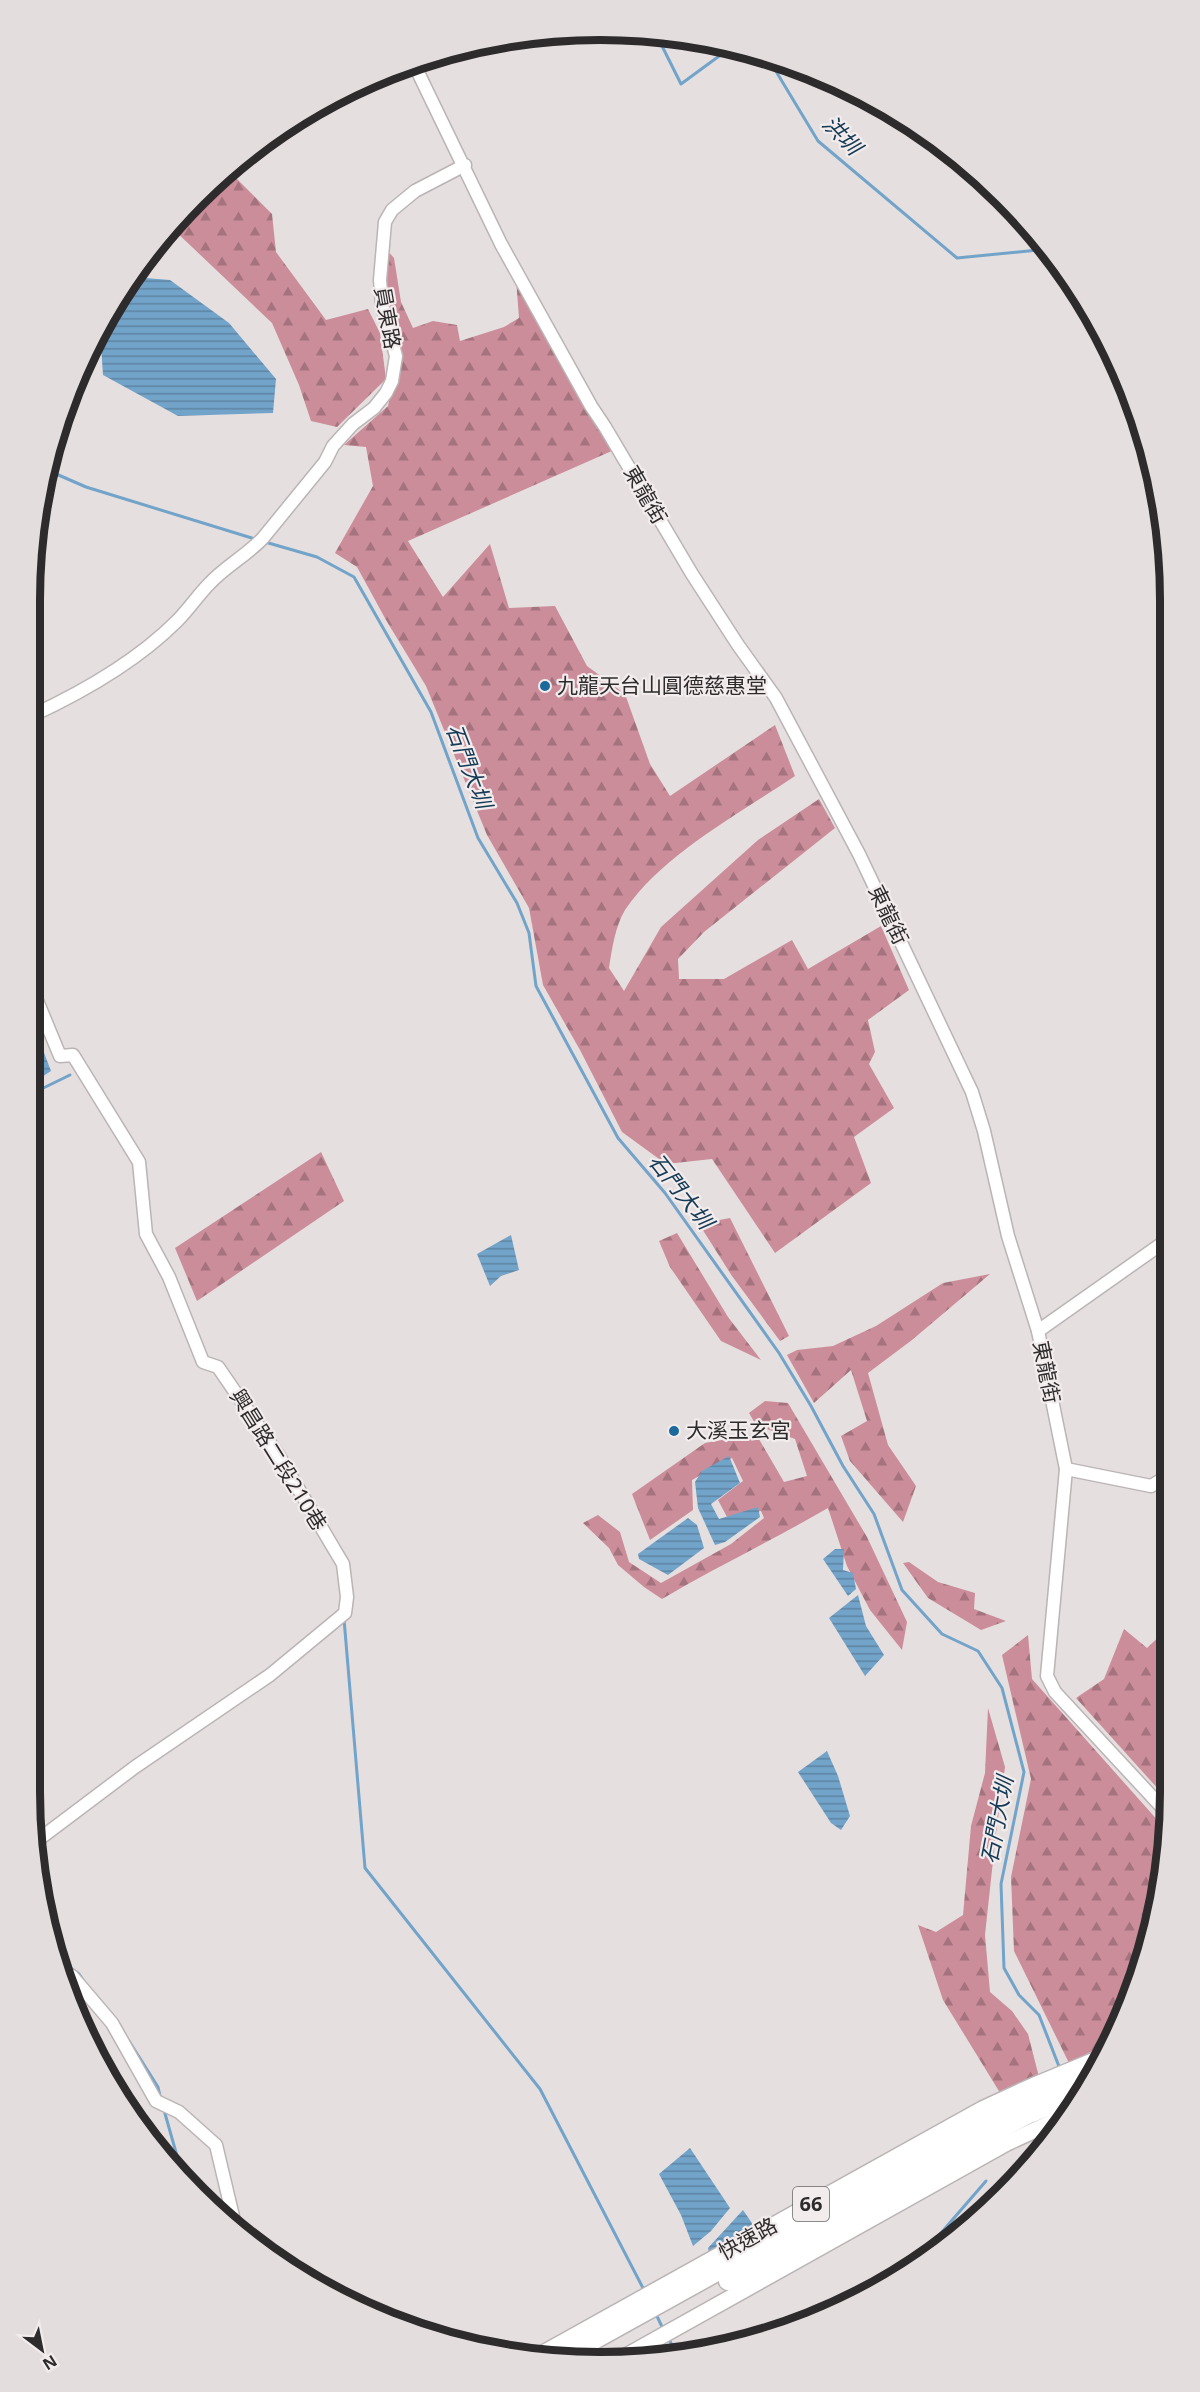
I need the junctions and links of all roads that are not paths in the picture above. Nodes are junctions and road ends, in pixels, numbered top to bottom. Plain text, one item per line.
1 (418, 71) edge
2 (465, 165) junction
3 (40, 712) edge
4 (40, 1008) edge
5 (1160, 1245) edge
6 (1038, 1331) junction
7 (1066, 1470) junction
8 (1160, 1481) edge
9 (1159, 1805) edge
10 (43, 1837) edge
11 (71, 1976) edge
12 (1086, 2070) edge
13 (1068, 2099) edge
14 (1051, 2123) edge
15 (232, 2214) edge
16 (592, 2348) edge
17 (550, 2349) edge
18 (637, 2350) edge

1 - 2 street, 東龍街
2 - 3 street, 員東路
2 - 6 street, 東龍街
4 - 10 street, 興昌路二段210巷
5 - 6 street
6 - 7 street, 東龍街
7 - 8 street
7 - 9 street, 東龍街
11 - 15 street
12 - 16 highway, 66
12 - 17 main road, 快速路 / 66
13 - 16 highway, 66
14 - 18 main road, 快速路 / 66

